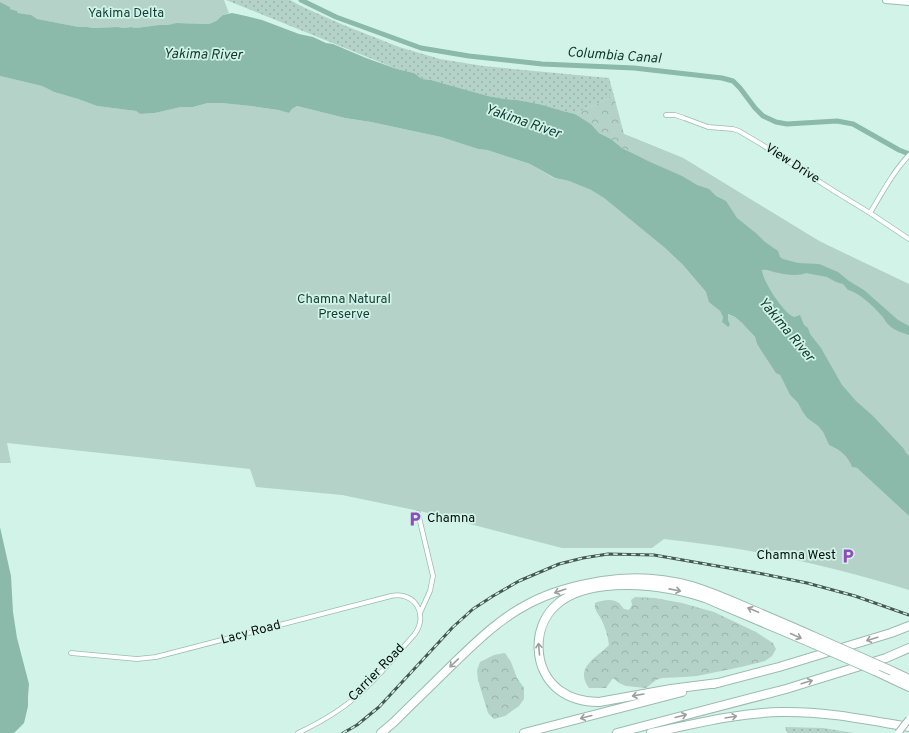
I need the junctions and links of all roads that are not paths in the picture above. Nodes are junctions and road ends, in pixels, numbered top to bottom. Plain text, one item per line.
1 (886, 0) edge
2 (909, 2) edge
3 (666, 115) dead end
4 (908, 155) edge
5 (870, 213) junction
6 (909, 239) edge
7 (418, 513) dead end
8 (420, 614) junction
9 (909, 626) edge
10 (812, 640) junction
11 (909, 648) edge
12 (71, 653) dead end
13 (890, 674) junction
14 (909, 679) edge
15 (718, 683) junction
16 (909, 687) edge
17 (909, 719) edge
18 (867, 720) junction
19 (909, 727) edge
20 (909, 732) edge
21 (298, 733) edge
22 (381, 733) edge
23 (524, 733) edge
24 (617, 733) edge
25 (652, 733) edge
26 (898, 733) edge

1 - 2 main road
3 - 5 street, View Drive
4 - 5 street
5 - 6 street, View Drive
7 - 8 street, Carrier Road
8 - 12 street, Lacy Road
8 - 21 street, Carrier Road
9 -> 15 highway
10 - 13 highway, bridge
15 -> 10 highway
10 -> 22 highway
24 -> 11 highway
13 - 14 highway
13 - 16 highway
15 -> 23 highway
17 - 26 main road, bridge
18 - 19 highway
18 - 20 highway
25 -> 18 highway

